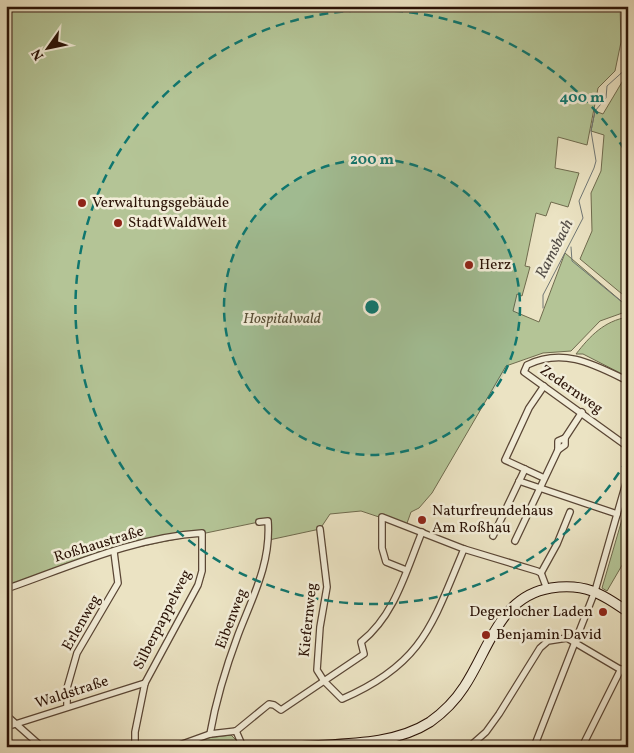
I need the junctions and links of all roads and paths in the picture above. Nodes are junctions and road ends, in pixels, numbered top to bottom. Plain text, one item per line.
1 (628, 382) edge
2 (544, 386) junction
3 (582, 412) junction
4 (628, 447) edge
5 (524, 469) junction
6 (628, 476) edge
7 (544, 478) junction
8 (519, 481) junction
9 (540, 487) junction
10 (570, 512) dead end
11 (617, 514) junction
12 (258, 522) dead end
13 (320, 529) dead end
14 (422, 532) junction
15 (202, 534) joint
16 (493, 536) dead end
17 (515, 541) dead end
18 (464, 549) junction
19 (114, 552) junction
20 (406, 570) junction
21 (541, 573) junction
22 (6, 589) edge
23 (547, 589) junction
24 (595, 591) junction
25 (628, 612) edge
26 (575, 641) junction
27 (621, 669) junction
28 (628, 674) edge
29 (324, 681) junction
30 (145, 683) junction
31 (67, 707) junction
32 (6, 715) edge
33 (16, 724) junction
34 (6, 727) edge
35 (236, 732) junction
36 (210, 734) junction
37 (628, 743) edge
38 (367, 744) edge
39 (42, 747) edge
40 (135, 747) edge
41 (174, 747) edge
42 (244, 747) edge
43 (293, 747) edge
44 (469, 747) edge
45 (534, 747) edge
46 (582, 747) edge
47 (625, 747) edge

1 - 2 street, Zedernweg
2 - 3 street, Zedernweg
2 - 5 street
3 - 4 street, Zedernweg
3 - 7 street
5 - 7 street
5 - 8 street
6 - 11 street
7 - 9 street
8 - 9 street
8 - 16 street
9 - 11 street
9 - 17 street
10 - 21 street
11 - 24 street
12 - 36 street, Eibenweg
13 - 29 street, Kiefernweg
14 - 18 street
14 - 20 street
14 - 20 street
15 - 19 street, Roßhaustraße
15 - 30 street, Silberpappelweg
18 - 21 street
18 - 29 street
19 - 22 street, Roßhaustraße
19 - 31 street, Erlenweg
20 - 29 street
21 - 23 street
23 - 24 street
23 - 38 street
24 - 25 street
24 - 26 street
26 - 27 street
26 - 44 street
26 - 45 street
27 - 28 street
27 - 46 street
29 - 35 street
30 - 31 street, Waldstraße
30 - 40 street, Silberpappelweg
31 - 33 street, Waldstraße
32 - 33 street
33 - 34 street, Waldstraße
33 - 39 street
35 - 36 street
35 - 42 street
36 - 41 street
37 - 47 street
38 - 43 street

